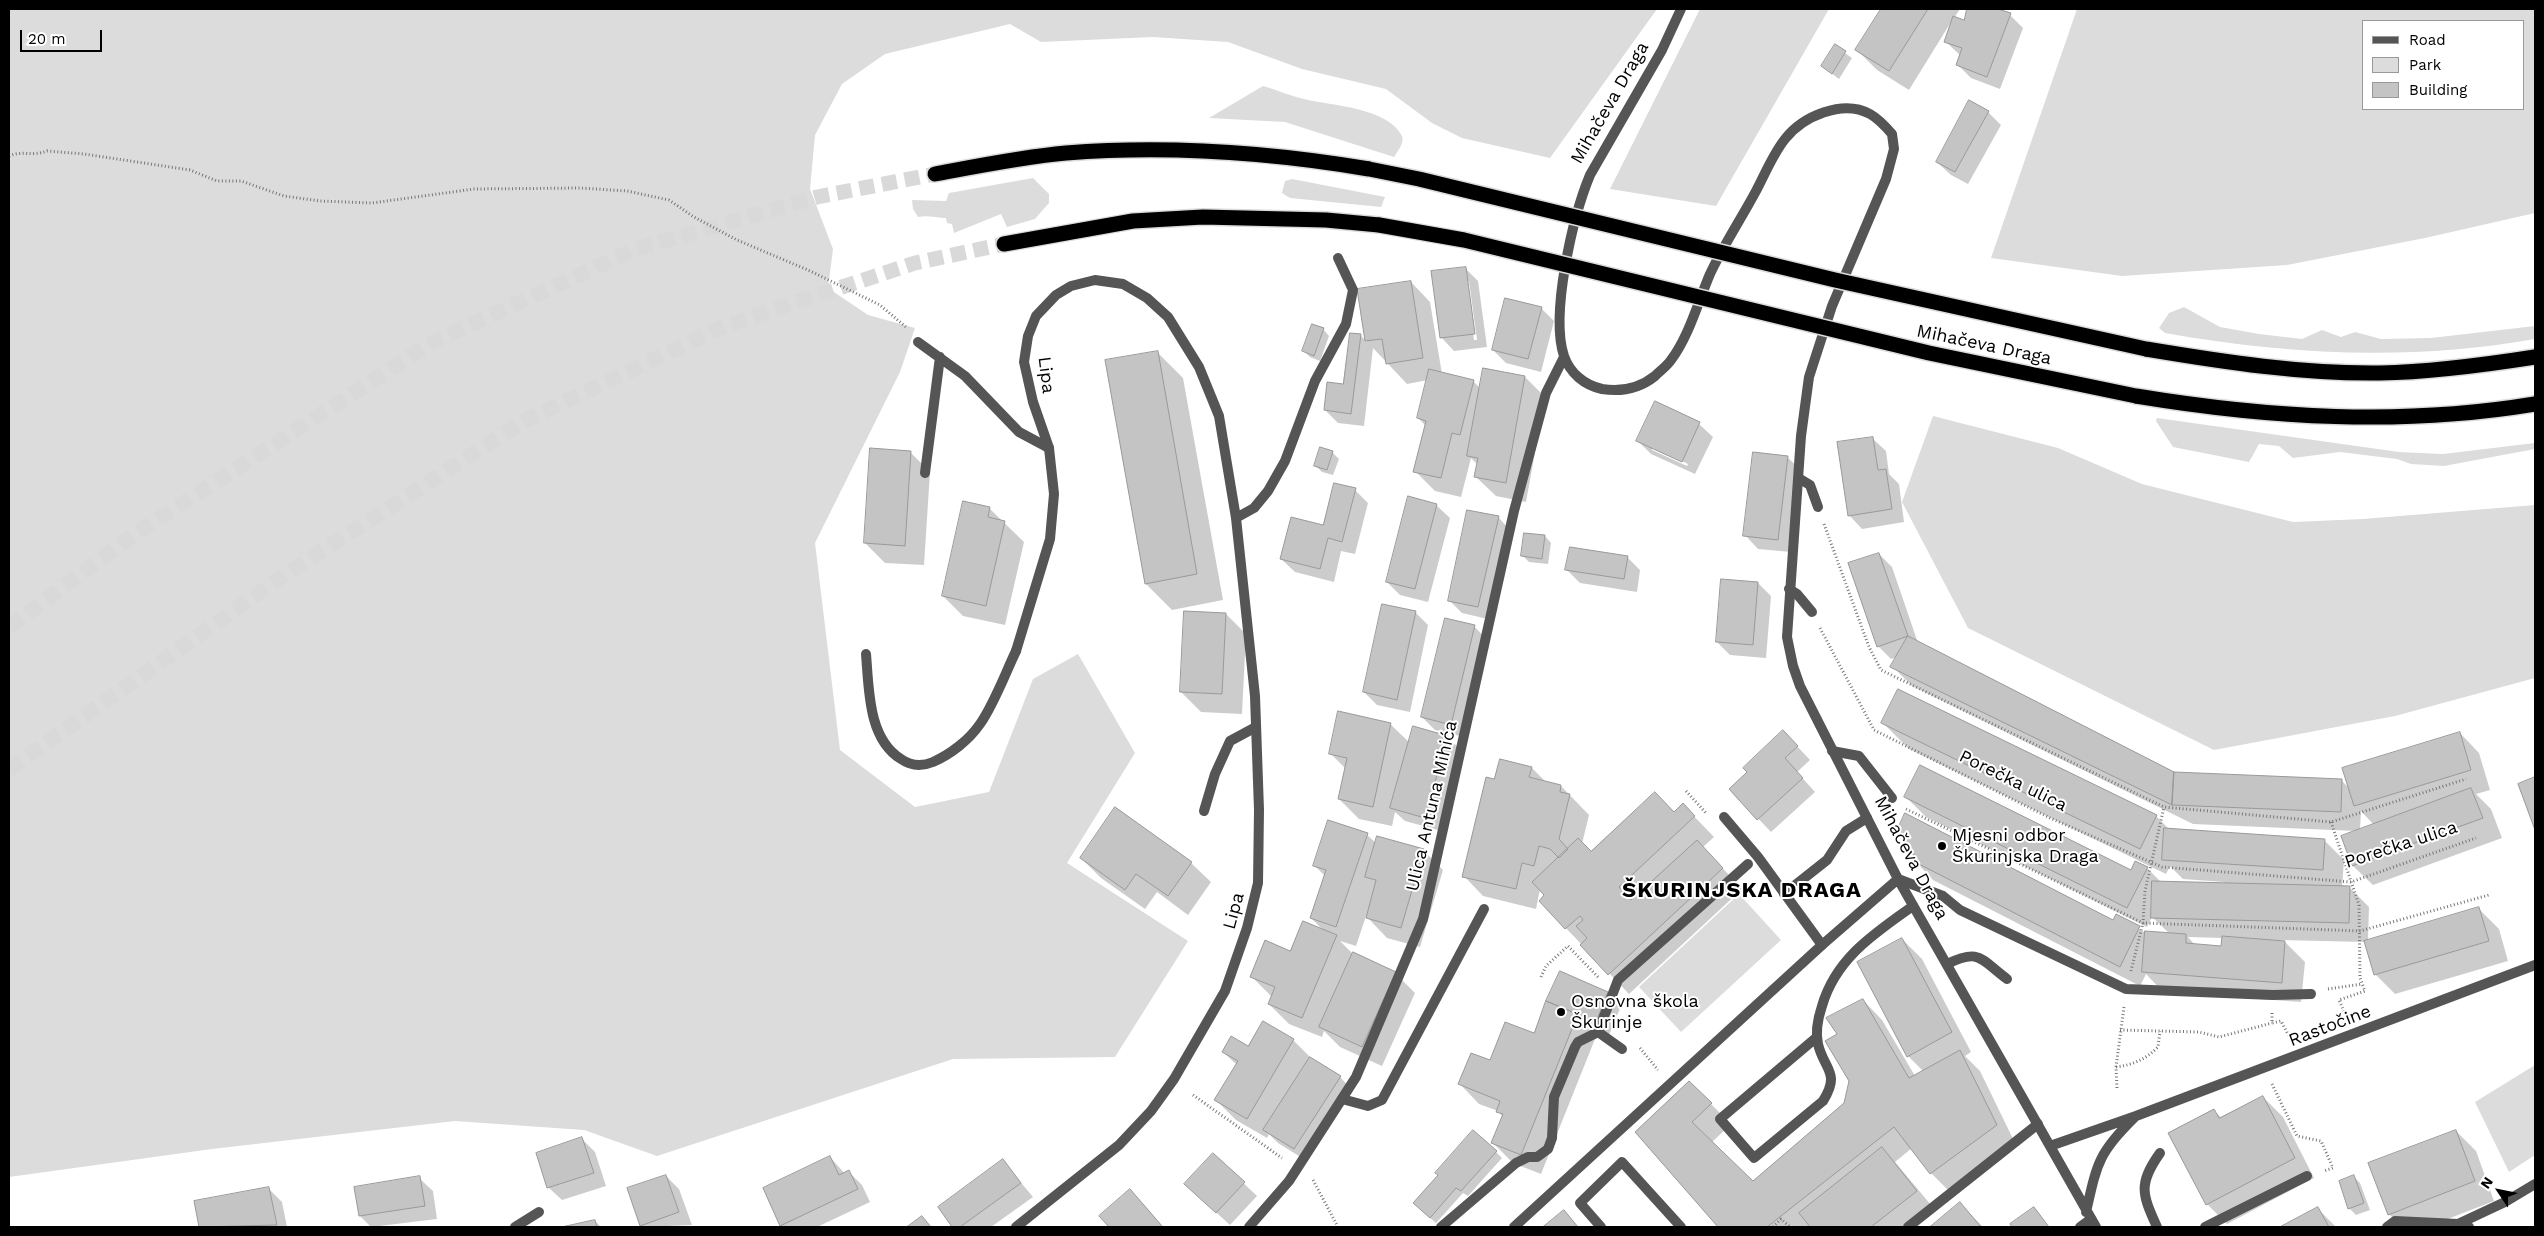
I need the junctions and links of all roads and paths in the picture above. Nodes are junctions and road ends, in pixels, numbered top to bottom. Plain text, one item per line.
1 (1682, 9) edge
2 (9, 156) edge
3 (935, 174) tunnel mouth
4 (1004, 244) tunnel mouth
5 (1338, 258) dead end
6 (918, 342) joint
7 (940, 357) junction
8 (1564, 357) junction
9 (2535, 357) edge
10 (2535, 404) edge
11 (1049, 448) junction
12 (925, 473) dead end
13 (1800, 479) junction
14 (1818, 508) joint
15 (1236, 518) junction
16 (1789, 589) junction
17 (1812, 612) joint
18 (866, 654) dead end
19 (1256, 727) junction
20 (1832, 751) junction
21 (2466, 779) dead end
22 (1686, 791) dead end
23 (1892, 798) joint
24 (1698, 802) dead end
25 (2164, 807) junction
26 (1204, 811) dead end
27 (1724, 817) dead end
28 (1866, 818) junction
29 (2331, 822) junction
30 (2476, 838) dead end
31 (2153, 863) junction
32 (1748, 864) dead end
33 (1898, 879) junction
34 (2351, 882) junction
35 (1784, 894) junction
36 (2489, 895) dead end
37 (1913, 906) junction
38 (1484, 909) dead end
39 (2143, 923) junction
40 (2360, 931) junction
41 (1822, 945) junction
42 (1947, 964) junction
43 (2535, 965) edge
44 (1541, 977) dead end
45 (2007, 978) dead end
46 (2362, 984) junction
47 (2126, 989) junction
48 (1615, 990) junction
49 (2311, 994) joint
50 (2348, 1020) dead end
51 (2272, 1023) dead end
52 (2284, 1025) dead end
53 (2120, 1030) junction
54 (2160, 1031) junction
55 (1598, 1032) junction
56 (1817, 1037) junction
57 (2292, 1042) dead end
58 (1622, 1049) dead end
59 (1648, 1057) dead end
60 (2116, 1067) junction
61 (1659, 1071) dead end
62 (2117, 1088) dead end
63 (2274, 1088) dead end
64 (1193, 1095) dead end
65 (1342, 1099) junction
66 (2136, 1116) junction
67 (2038, 1124) junction
68 (2050, 1146) junction
69 (2160, 1153) dead end
70 (1285, 1160) dead end
71 (2331, 1163) dead end
72 (2307, 1176) dead end
73 (1313, 1180) dead end
74 (2535, 1184) edge
75 (540, 1212) dead end
76 (2091, 1219) edge
77 (2458, 1224) junction
78 (515, 1227) edge
79 (1016, 1227) edge
80 (1249, 1227) edge
81 (1338, 1227) edge
82 (1441, 1227) edge
83 (1514, 1227) edge
84 (1601, 1227) edge
85 (1681, 1227) edge
86 (1773, 1227) edge
87 (1790, 1227) edge
88 (1908, 1227) edge
89 (2080, 1227) edge
90 (2157, 1227) edge
91 (2205, 1227) edge
92 (2387, 1227) edge
93 (2469, 1227) edge

1 - 8 street, Mihačeva Draga
2 - 6 path
3 - 9 highway, Mihačeva Draga, bridge
4 - 10 highway, Mihačeva Draga, bridge
5 - 15 street
6 - 7 street
7 - 11 street
7 - 12 street
8 - 13 street, Mihačeva Draga
8 - 65 street, Ulica Antuna Mihića
11 - 15 street, Lipa
11 - 18 street, Lipa
13 - 14 street
13 - 16 street, Mihačeva Draga
14 - 25 path
15 - 19 street, Lipa
16 - 17 street
16 - 20 street, Mihačeva Draga
17 - 31 path, Porečka ulica
19 - 26 street
19 - 79 street, Lipa
20 - 23 street
20 - 28 street, Mihačeva Draga
21 - 29 path
22 - 24 path
23 - 39 path
25 - 29 path
25 - 31 path
27 - 35 street
28 - 33 street, Mihačeva Draga
28 - 35 street
29 - 34 path
30 - 34 path, Porečka ulica
31 - 34 path, Porečka ulica
31 - 39 path
32 - 48 street
33 - 37 street, Mihačeva Draga
33 - 41 street
33 - 47 street
34 - 40 path
35 - 41 street
36 - 40 path
37 - 42 street, Mihačeva Draga
37 - 56 street
38 - 65 street
39 - 40 path
39 - 47 path
40 - 46 path
41 - 83 street
42 - 45 street
42 - 67 street, Mihačeva Draga
43 - 66 street, Rastočine
44 - 48 path
46 - 49 path
46 - 50 path
47 - 49 street
47 - 53 path
48 - 55 street
51 - 54 path
52 - 57 path
53 - 54 path
53 - 60 path
54 - 60 path
55 - 58 street
55 - 82 street
56 - 56 street
59 - 61 path
60 - 62 path
63 - 71 path
64 - 70 path
65 - 80 street, Ulica Antuna Mihića
66 - 68 street, Rastočine
66 - 76 street, Rastočine
67 - 68 street, Mihačeva Draga
67 - 88 street
68 - 76 street, Mihačeva Draga
69 - 90 street
72 - 91 street
73 - 81 path
74 - 77 street
75 - 78 street
76 - 89 street
77 - 92 street
77 - 93 street
84 - 85 street
86 - 87 path

